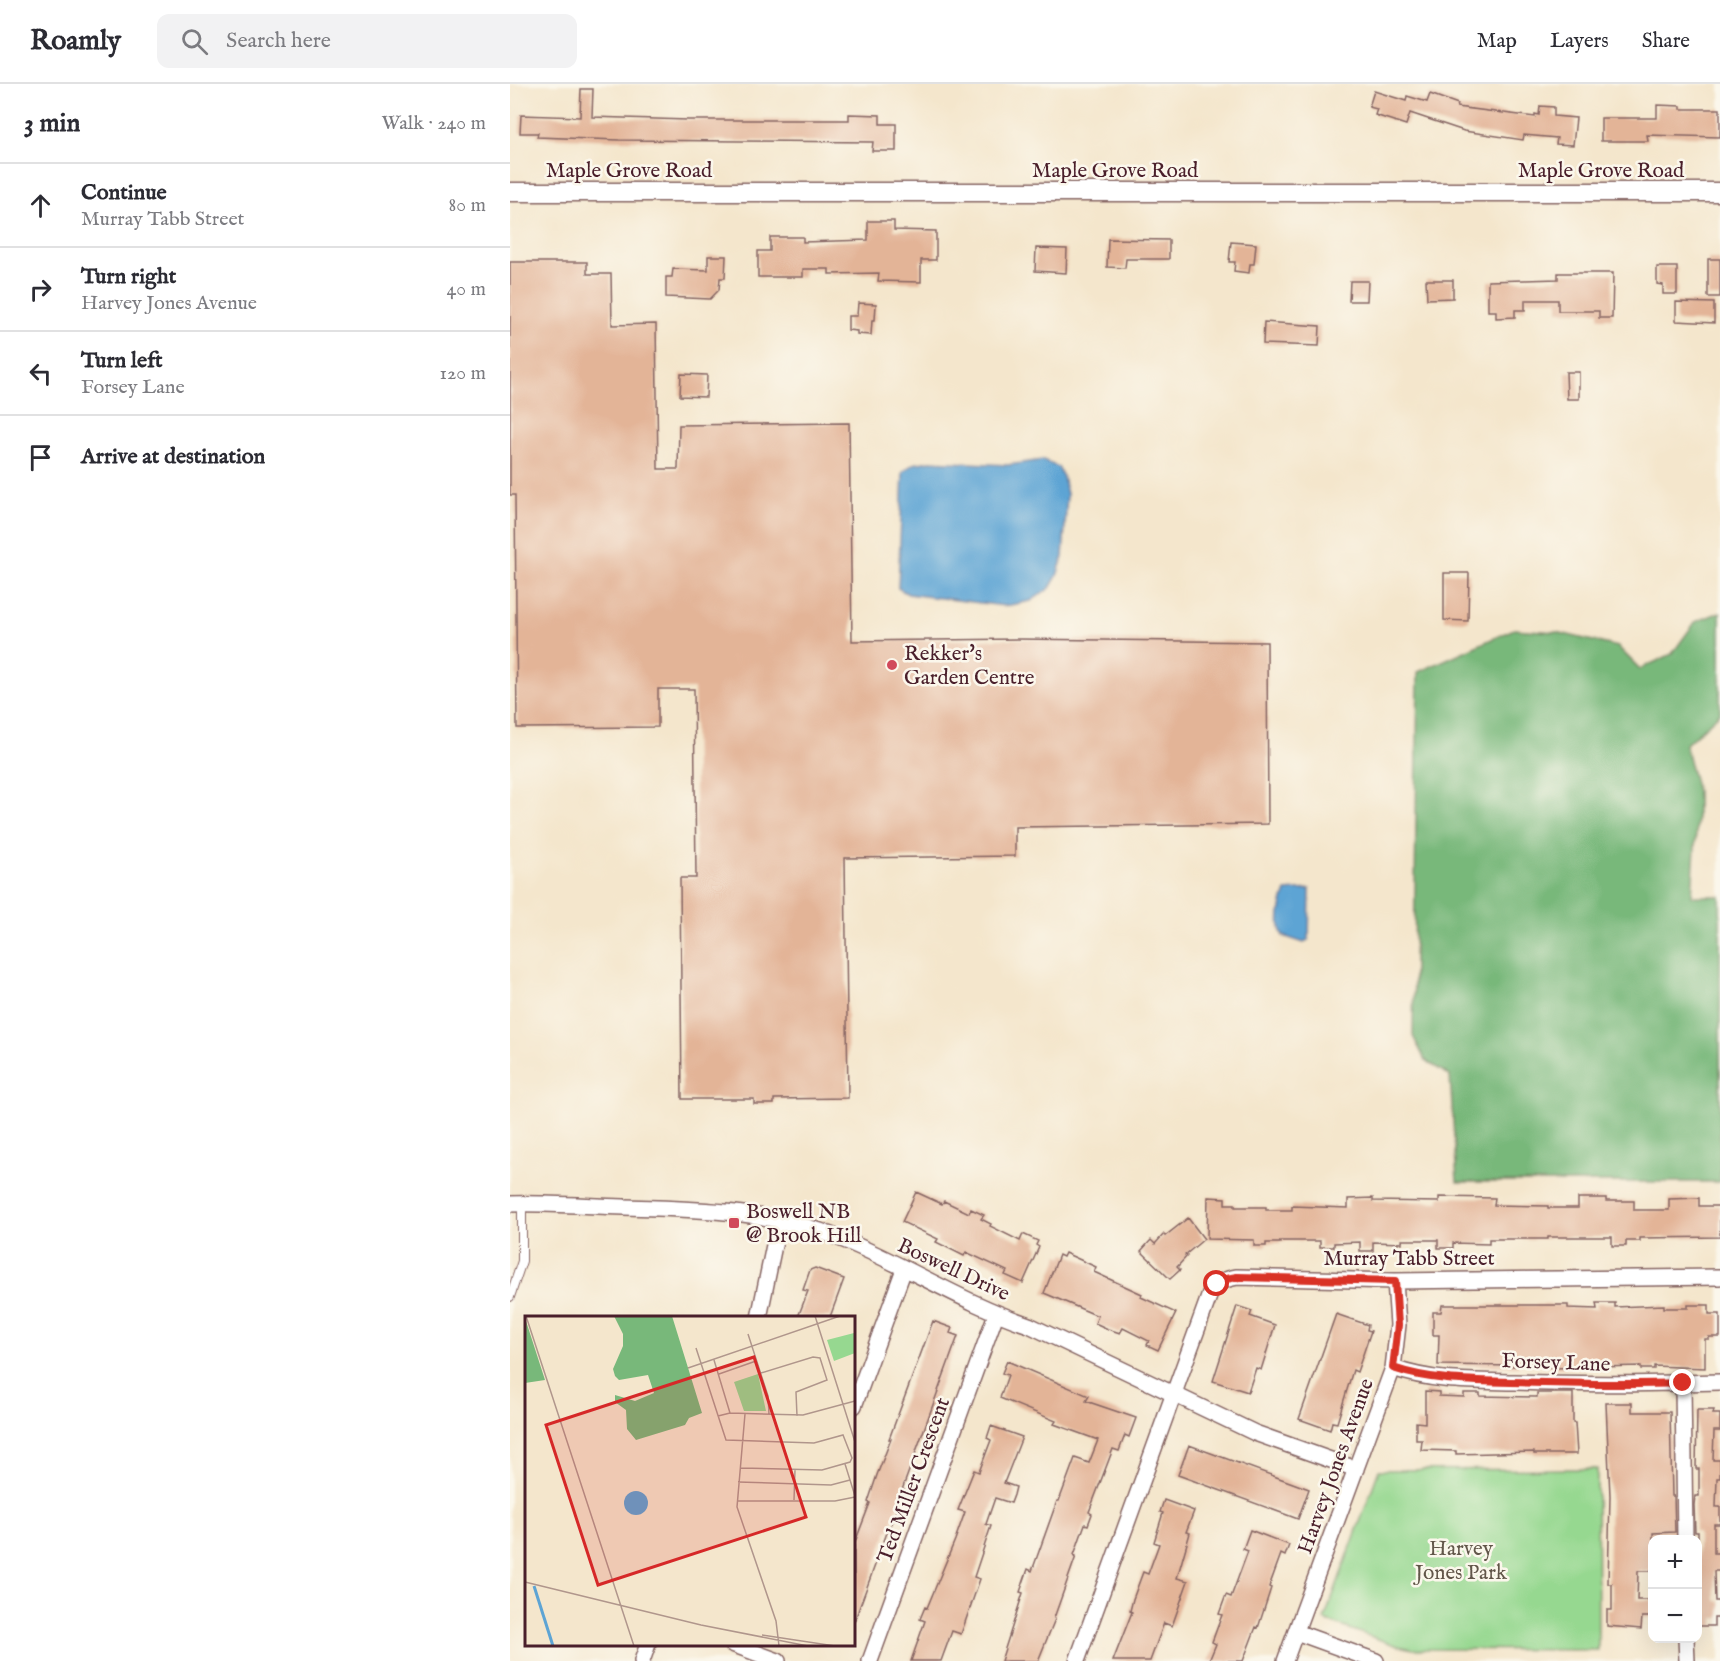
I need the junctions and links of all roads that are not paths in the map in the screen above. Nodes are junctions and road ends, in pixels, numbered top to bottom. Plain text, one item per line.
1 (510, 192) edge
2 (1720, 192) edge
3 (516, 1204) edge
4 (779, 1221) junction
5 (904, 1269) junction
6 (1720, 1277) edge
7 (1395, 1281) junction
8 (510, 1297) edge
9 (996, 1314) junction
10 (759, 1316) edge
11 (1393, 1368) junction
12 (1720, 1382) edge
13 (1683, 1383) junction
14 (1174, 1394) junction
15 (855, 1403) edge
16 (1356, 1469) junction
17 (1685, 1535) edge
18 (1296, 1632) junction
19 (1686, 1643) edge
20 (647, 1646) edge
21 (738, 1646) edge
22 (764, 1654) edge
23 (642, 1661) edge
24 (778, 1661) edge
25 (870, 1661) edge
26 (1077, 1661) edge
27 (1285, 1661) edge
28 (1376, 1661) edge
29 (1687, 1661) edge

1 - 2 street, Maple Grove Road
3 - 4 street, Boswell Drive
3 - 8 lane
4 - 5 street, Boswell Drive
4 - 10 street
5 - 9 street, Boswell Drive
5 - 15 street
6 - 7 street, Murray Tabb Street
7 - 11 street, Harvey Jones Avenue
7 - 14 street, Murray Tabb Street
9 - 14 street, Boswell Drive
9 - 25 street, Ted Miller Crescent
11 - 13 street, Forsey Lane
11 - 16 street, Harvey Jones Avenue
12 - 13 street, Forsey Lane
13 - 17 street
14 - 16 street, Boswell Drive
14 - 26 street
16 - 18 street, Harvey Jones Avenue
18 - 27 street, Harvey Jones Avenue
18 - 28 street
19 - 29 street
20 - 23 street
21 - 22 street
22 - 24 street

